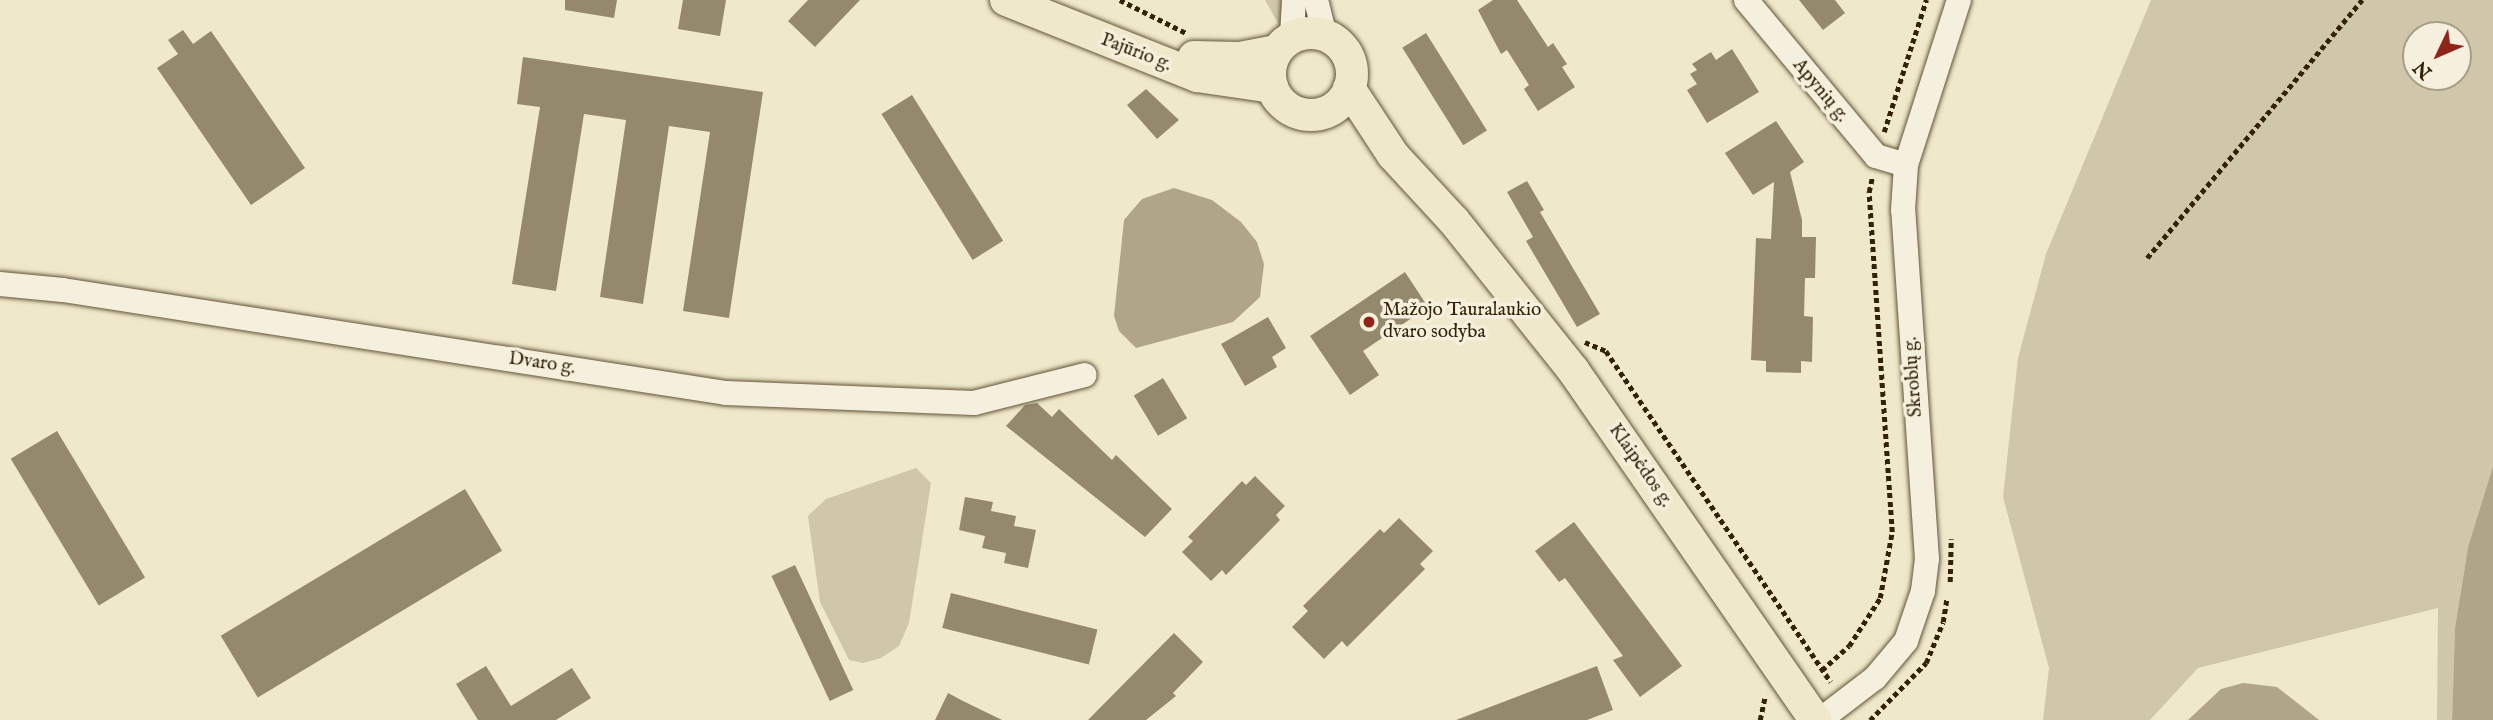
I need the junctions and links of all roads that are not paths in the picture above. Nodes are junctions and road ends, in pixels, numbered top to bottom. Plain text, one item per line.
1 (1006, 0) edge
2 (1046, 0) edge
3 (1294, 0) edge
4 (1316, 0) edge
5 (1746, 0) edge
6 (1959, 0) edge
7 (1325, 35) junction
8 (1284, 44) junction
9 (1272, 87) junction
10 (1349, 88) junction
11 (1320, 114) junction
12 (1393, 155) junction
13 (1906, 165) junction
14 (0, 284) edge
15 (1085, 375) dead end
16 (1818, 720) edge

1 - 9 main road, Pajūrio g.
2 - 8 main road, Pajūrio g.
3 - 8 street
4 - 7 street
5 - 13 street, Apynių g.
6 - 13 street, Skroblų g.
7 - 8 main road, Pajūrio g.
7 - 10 main road
8 - 9 main road
9 - 11 main road
10 - 11 main road
10 - 12 main road
11 - 12 main road
12 - 16 main road, Klaipėdos g.
13 - 16 street, Skroblų g.
14 - 15 street, Dvaro g.

